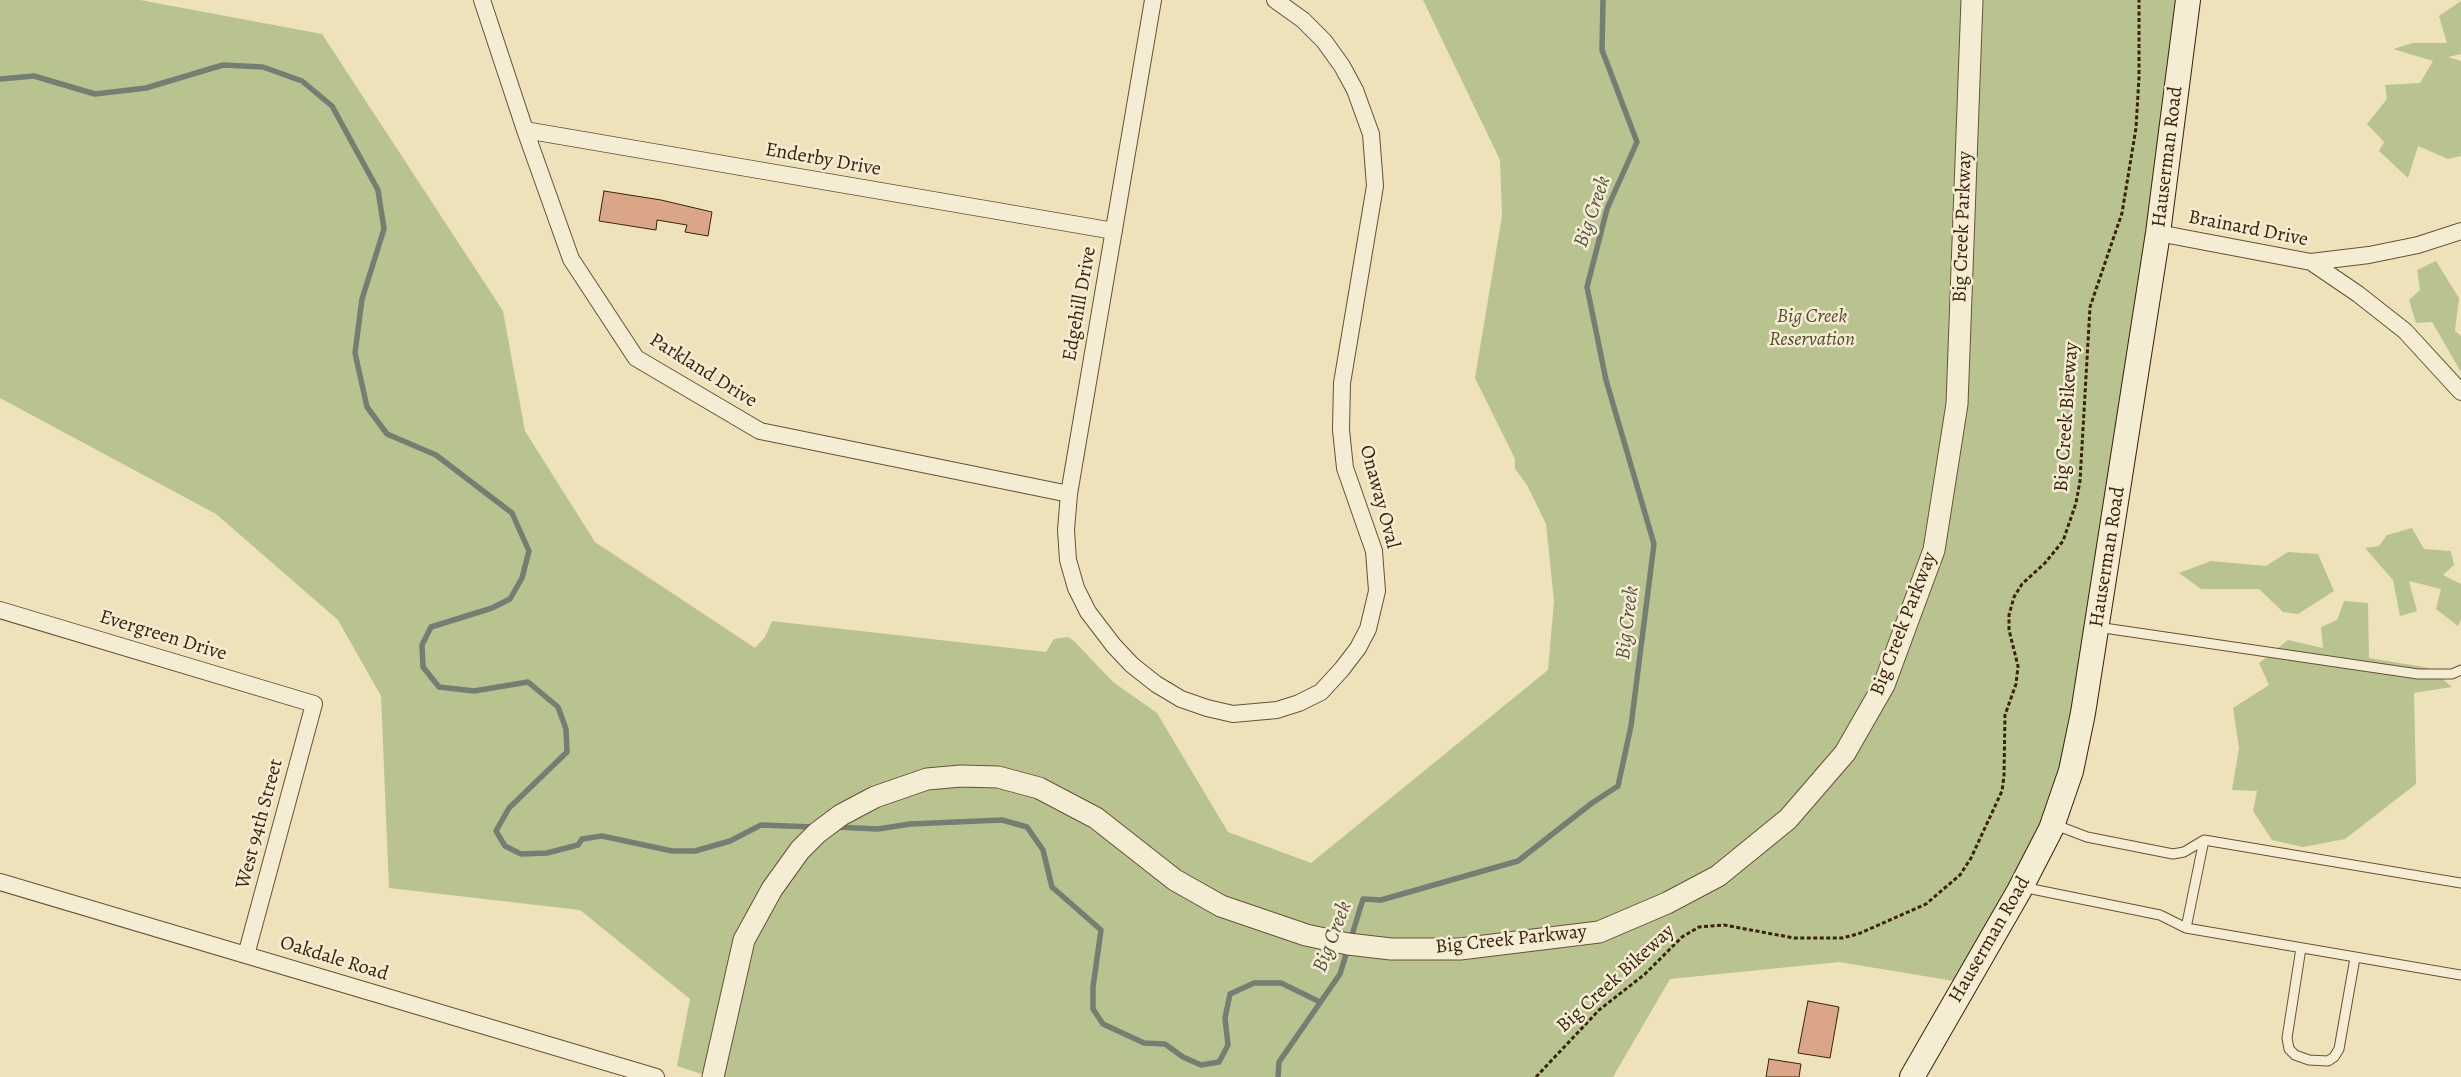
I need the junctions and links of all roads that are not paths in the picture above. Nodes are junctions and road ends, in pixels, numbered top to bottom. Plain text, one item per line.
1 (482, 0) edge
2 (1153, 0) edge
3 (1275, 0) edge
4 (1972, 0) edge
5 (2188, 0) edge
6 (525, 130) junction
7 (1114, 231) junction
8 (2461, 231) edge
9 (2158, 233) junction
10 (2310, 262) junction
11 (2461, 392) edge
12 (1069, 494) junction
13 (0, 610) edge
14 (1088, 612) joint
15 (2097, 626) junction
16 (2461, 670) edge
17 (314, 704) joint
18 (2052, 824) junction
19 (2204, 840) junction
20 (0, 882) edge
21 (2461, 883) edge
22 (2022, 887) junction
23 (2186, 928) junction
24 (2301, 948) junction
25 (246, 956) junction
26 (2355, 958) junction
27 (2461, 975) edge
28 (656, 1077) edge
29 (713, 1077) edge
30 (1912, 1077) edge

1 - 6 street, Parkland Drive
2 - 7 street, Edgehill Drive
3 - 14 street, Onaway Oval
4 - 29 street, Big Creek Parkway
5 - 9 main road, Hauserman Road
6 - 7 street, Enderby Drive
6 - 12 street, Parkland Drive
7 - 12 street, Edgehill Drive
8 - 10 street
9 - 10 street, Brainard Drive
9 - 15 main road, Hauserman Road
10 - 11 street, Brainard Drive
12 - 14 street, Edgehill Drive
13 - 17 street, Evergreen Drive
15 - 16 lane
15 - 18 main road, Hauserman Road
17 - 25 street, West 94th Street
18 - 19 lane
18 - 22 main road, Hauserman Road
19 - 21 lane
19 - 23 lane
20 - 25 street, Oakdale Road
22 - 23 lane
22 - 30 main road, Hauserman Road
23 - 24 lane
24 - 26 lane
24 - 26 lane
25 - 28 street, Oakdale Road
26 - 27 lane

